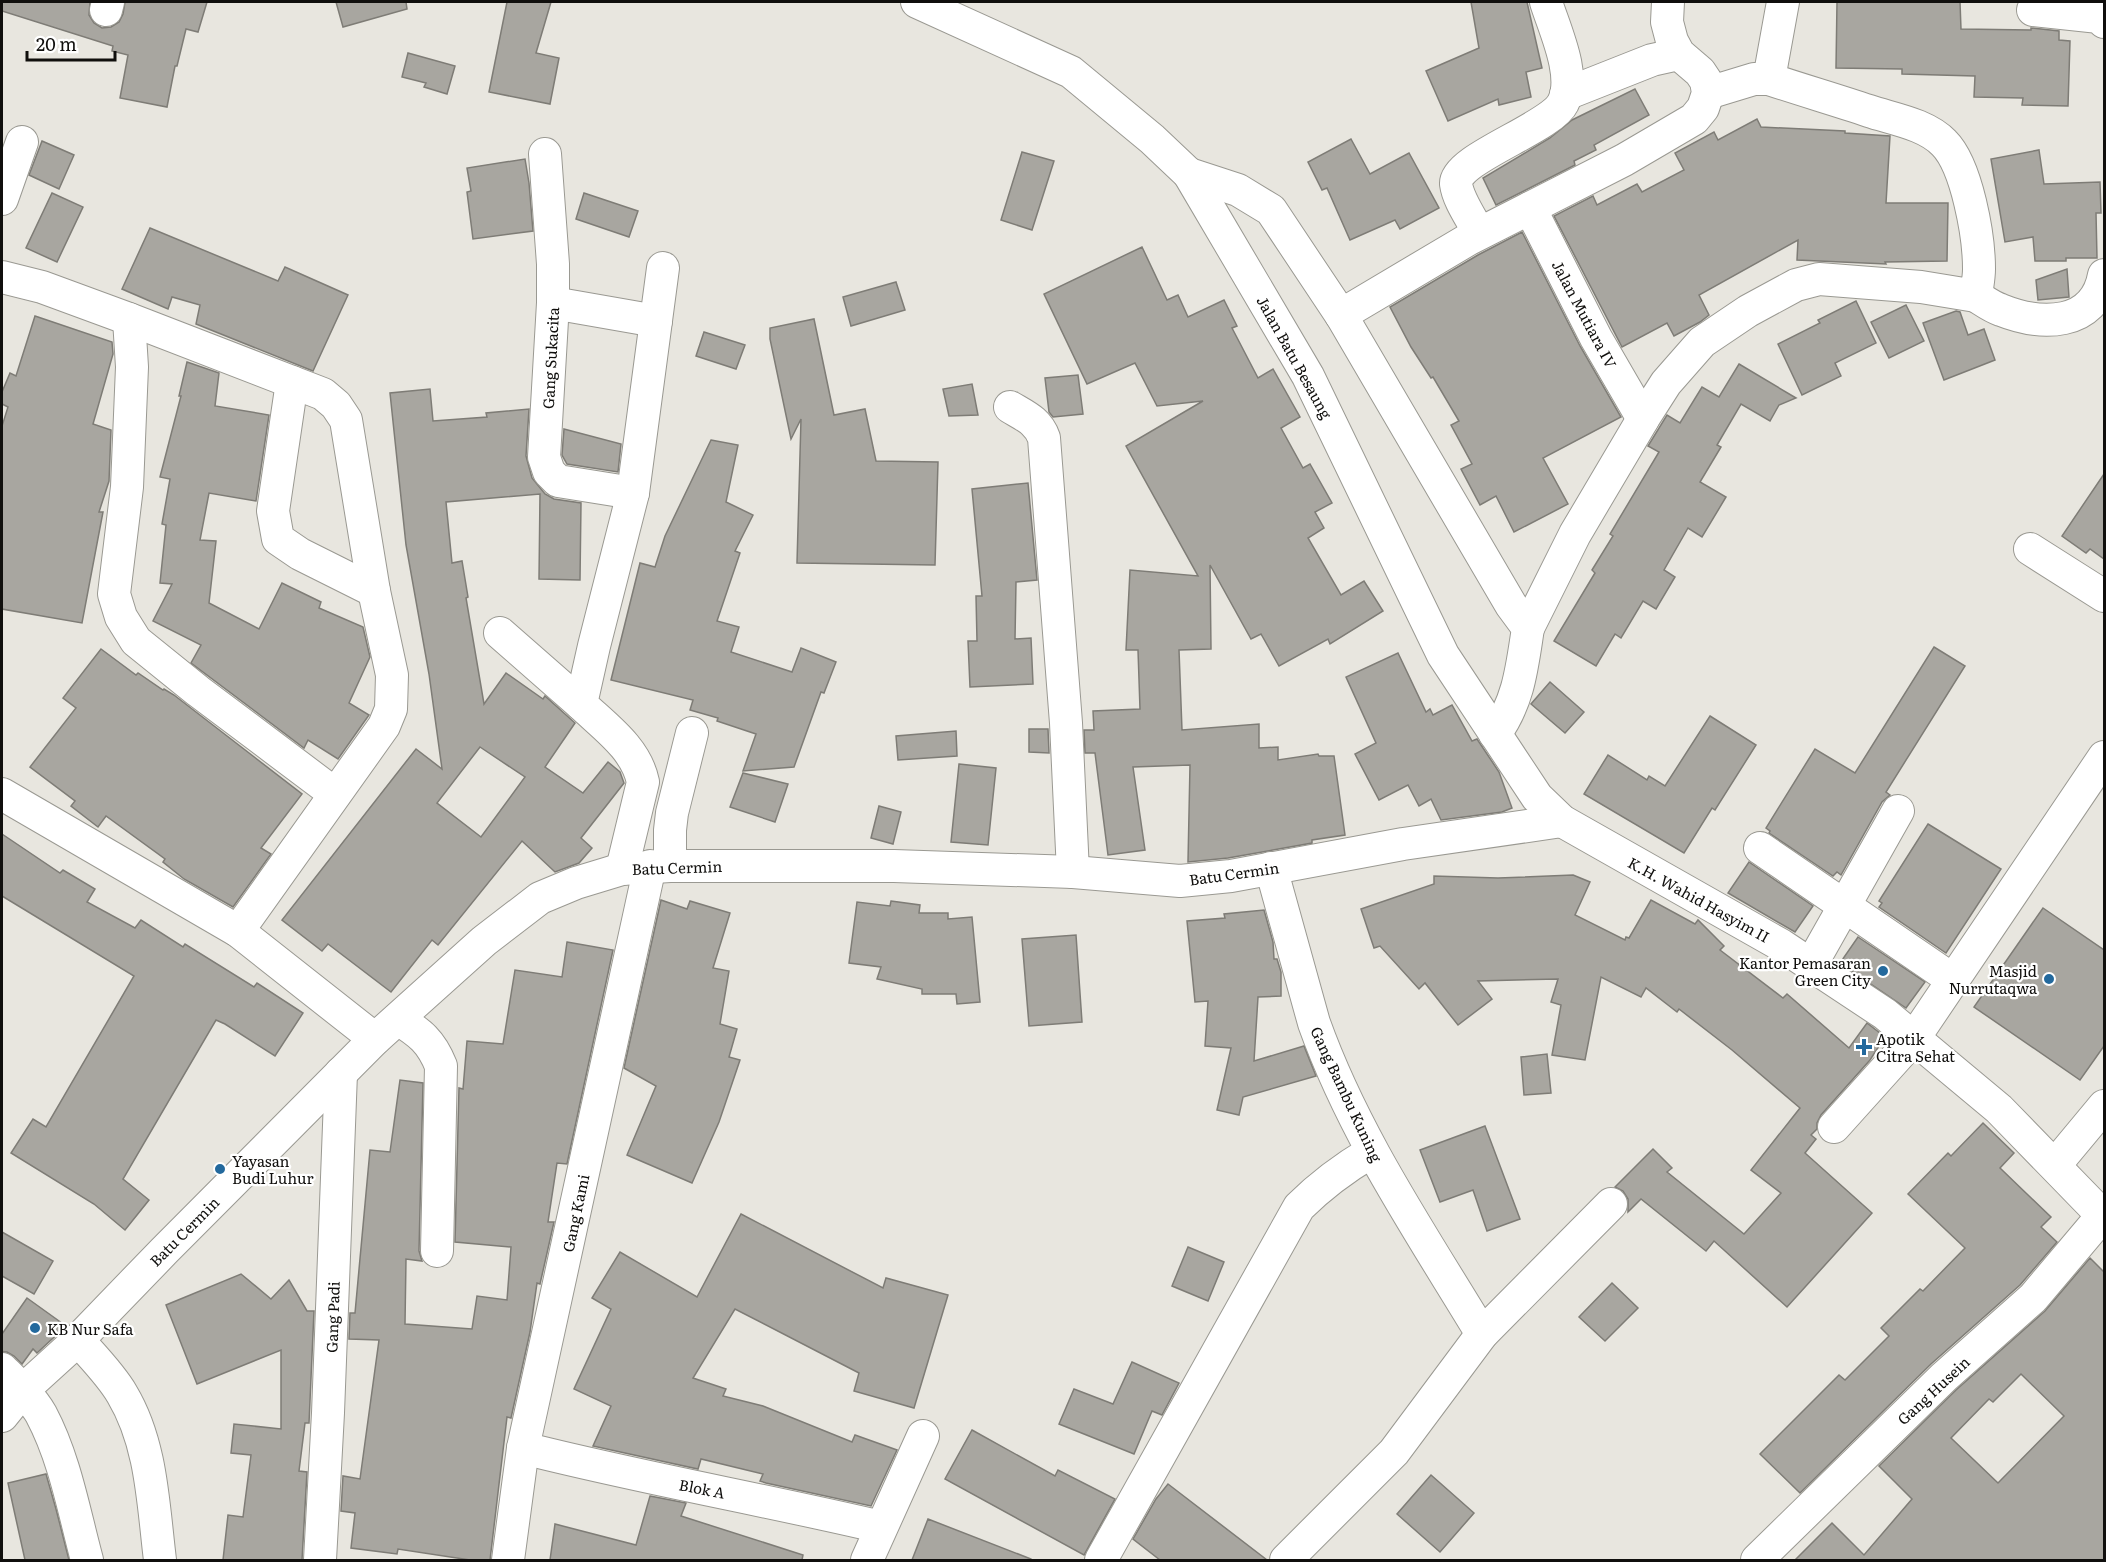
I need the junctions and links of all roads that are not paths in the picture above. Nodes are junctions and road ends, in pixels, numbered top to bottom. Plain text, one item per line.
1 (917, 2) edge
2 (1546, 2) edge
3 (1668, 2) edge
4 (1783, 2) edge
5 (2033, 10) dead end
6 (2104, 22) edge
7 (1679, 54) junction
8 (1769, 79) junction
9 (1708, 93) junction
10 (1566, 94) junction
11 (22, 142) dead end
12 (545, 154) dead end
13 (1189, 174) junction
14 (2, 199) edge
15 (1530, 208) junction
16 (1479, 233) junction
17 (663, 268) dead end
18 (2104, 275) edge
19 (2, 277) edge
20 (1976, 296) junction
21 (553, 303) junction
22 (1341, 315) junction
23 (129, 319) junction
24 (656, 321) junction
25 (292, 382) junction
26 (1010, 407) dead end
27 (1643, 419) junction
28 (633, 493) junction
29 (2030, 549) dead end
30 (374, 591) junction
31 (2104, 596) edge
32 (1528, 628) junction
33 (500, 633) dead end
34 (581, 704) junction
35 (692, 733) dead end
36 (1495, 734) junction
37 (2104, 757) edge
38 (2, 794) edge
39 (334, 794) junction
40 (1898, 811) dead end
41 (1562, 821) junction
42 (1760, 848) dead end
43 (647, 867) junction
44 (1271, 868) junction
45 (1073, 872) junction
46 (1843, 905) junction
47 (238, 931) junction
48 (1811, 965) junction
49 (1953, 980) junction
50 (398, 1018) junction
51 (1914, 1038) junction
52 (375, 1039) junction
53 (341, 1073) junction
54 (2104, 1106) edge
55 (1834, 1126) dead end
56 (1371, 1152) junction
57 (2055, 1165) junction
58 (1611, 1204) dead end
59 (2104, 1216) edge
60 (437, 1251) dead end
61 (1482, 1334) junction
62 (78, 1340) junction
63 (12, 1379) edge
64 (2, 1416) edge
65 (923, 1436) dead end
66 (523, 1449) junction
67 (881, 1527) junction
68 (87, 1560) edge
69 (160, 1560) edge
70 (320, 1560) edge
71 (508, 1560) edge
72 (867, 1560) edge
73 (1101, 1560) edge
74 (1286, 1560) edge
75 (1758, 1560) edge

1 - 13 street, Jalan Batu Besaung
2 - 10 street
3 - 7 street
4 - 8 street
5 - 6 street
7 - 9 street
7 - 10 street
8 - 9 street
8 - 20 street
9 - 15 street
10 - 16 street
11 - 14 street
12 - 21 street, Gang Sukacita
13 - 22 street
13 - 36 street, Jalan Batu Besaung
15 - 16 street
15 - 27 street, Jalan Mutiara IV
16 - 22 street
17 - 24 street
18 - 20 street
19 - 23 street
20 - 27 street
21 - 24 street
21 - 28 street, Gang Sukacita
22 - 32 street
23 - 25 street
23 - 39 street
24 - 28 street
25 - 30 street
25 - 30 street
26 - 45 street
27 - 32 street
28 - 34 street
29 - 31 street
30 - 39 street
32 - 36 street
33 - 34 street
34 - 43 street
35 - 43 street
36 - 41 street, Jalan Batu Besaung
37 - 49 street
38 - 47 street
39 - 47 street
40 - 46 street
41 - 44 street, Batu Cermin
41 - 48 street, K.H. Wahid Hasyim II
42 - 46 street
43 - 45 street, Batu Cermin
43 - 50 street, Batu Cermin
43 - 66 street, Gang Kami
44 - 45 street, Batu Cermin
44 - 56 street, Gang Bambu Kuning
46 - 48 street
46 - 49 street
47 - 52 street
48 - 51 street, K.H. Wahid Hasyim II
49 - 51 street
50 - 52 street, Batu Cermin
50 - 60 street
51 - 55 street
51 - 57 street, K.H. Wahid Hasyim II
52 - 53 street, Batu Cermin
53 - 62 street, Batu Cermin
53 - 70 street, Gang Padi
54 - 57 street
56 - 61 street, Gang Bambu Kuning
56 - 73 street
57 - 59 street, K.H. Wahid Hasyim II
58 - 61 street
59 - 75 street, Gang Husein
61 - 74 street
62 - 63 street, Batu Cermin
62 - 69 street
63 - 64 street, Batu Cermin
63 - 68 street
65 - 67 street
66 - 67 street, Blok A
66 - 71 street, Gang Kami
67 - 72 street

